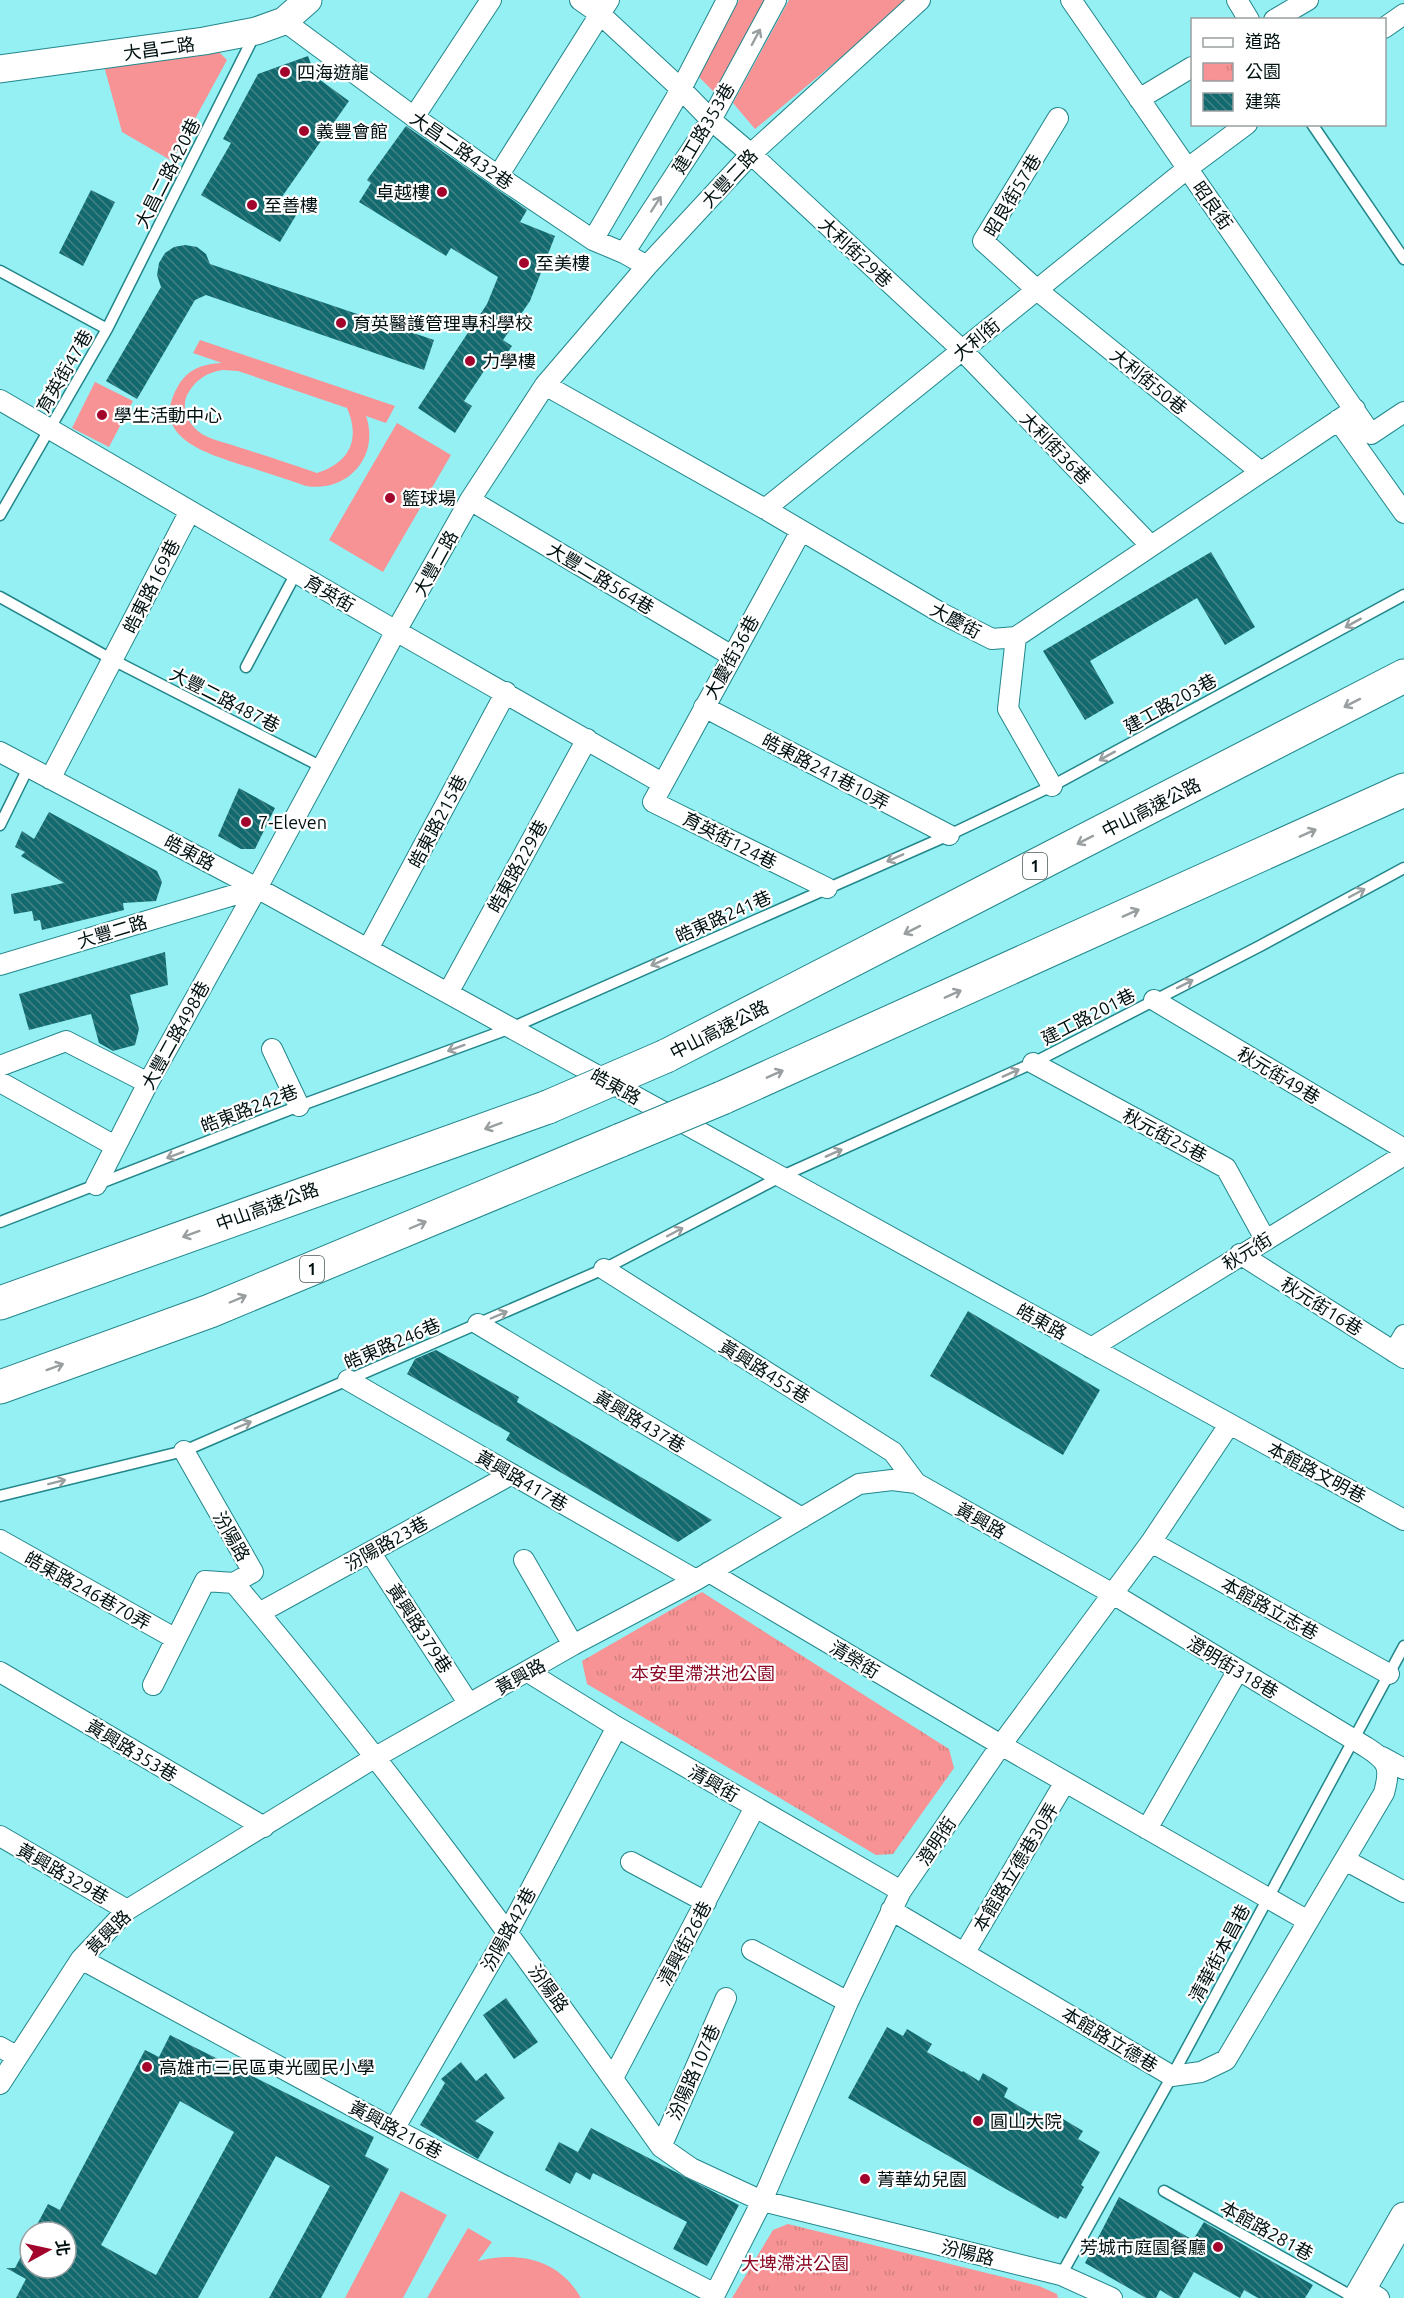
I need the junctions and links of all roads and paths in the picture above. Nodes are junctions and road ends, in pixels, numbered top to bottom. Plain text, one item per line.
1 (308, 0) edge
2 (491, 0) edge
3 (580, 0) edge
4 (727, 0) edge
5 (776, 0) edge
6 (920, 0) edge
7 (1071, 0) edge
8 (1237, 0) edge
9 (1308, 0) edge
10 (605, 7) edge
11 (1404, 14) edge
12 (1248, 18) edge
13 (1277, 18) edge
14 (284, 21) junction
15 (1386, 27) edge
16 (256, 31) junction
17 (1191, 68) edge
18 (0, 69) edge
19 (681, 88) junction
20 (1139, 99) junction
21 (414, 117) junction
22 (1058, 118) dead end
23 (711, 120) junction
24 (1244, 126) edge
25 (1313, 126) edge
26 (751, 154) junction
27 (1188, 168) junction
28 (498, 176) junction
29 (593, 240) junction
30 (624, 253) junction
31 (1404, 259) edge
32 (647, 266) junction
33 (0, 271) edge
34 (1037, 290) junction
35 (107, 329) junction
36 (962, 350) junction
37 (545, 385) junction
38 (0, 400) edge
39 (1355, 409) junction
40 (1404, 412) edge
41 (1338, 420) junction
42 (50, 429) junction
43 (1261, 472) junction
44 (470, 500) junction
45 (765, 510) junction
46 (190, 511) junction
47 (1404, 513) edge
48 (0, 515) edge
49 (801, 531) junction
50 (1151, 546) junction
51 (296, 573) junction
52 (1404, 595) edge
53 (0, 597) edge
54 (396, 632) junction
55 (1016, 637) junction
56 (732, 656) junction
57 (112, 660) junction
58 (246, 667) dead end
59 (1404, 676) edge
60 (506, 692) junction
61 (704, 706) junction
62 (587, 739) junction
63 (0, 752) edge
64 (29, 766) junction
65 (322, 767) junction
66 (50, 779) junction
67 (662, 783) junction
68 (1052, 786) junction
69 (1404, 790) edge
70 (0, 825) edge
71 (949, 835) junction
72 (1404, 868) edge
73 (257, 888) junction
74 (827, 888) junction
75 (368, 949) junction
76 (0, 965) edge
77 (447, 993) junction
78 (1154, 1000) junction
79 (511, 1028) junction
80 (272, 1049) dead end
81 (1033, 1063) junction
82 (0, 1066) edge
83 (0, 1082) edge
84 (148, 1083) junction
85 (299, 1106) junction
86 (114, 1146) junction
87 (1404, 1149) edge
88 (1404, 1155) edge
89 (780, 1177) junction
90 (96, 1185) junction
91 (0, 1222) edge
92 (1265, 1239) junction
93 (1240, 1254) junction
94 (604, 1269) junction
95 (0, 1303) edge
96 (478, 1324) junction
97 (1091, 1348) junction
98 (1401, 1349) edge
99 (348, 1380) junction
100 (0, 1387) edge
101 (1229, 1425) junction
102 (184, 1451) junction
103 (512, 1474) junction
104 (916, 1483) junction
105 (0, 1496) edge
106 (802, 1518) junction
107 (1404, 1520) edge
108 (0, 1540) edge
109 (1151, 1542) junction
110 (370, 1552) junction
111 (524, 1560) dead end
112 (703, 1576) junction
113 (234, 1583) junction
114 (1113, 1594) junction
115 (259, 1613) junction
116 (176, 1639) junction
117 (573, 1645) junction
118 (1404, 1646) edge
119 (1238, 1670) junction
120 (0, 1672) edge
121 (528, 1672) junction
122 (1389, 1674) junction
123 (153, 1685) dead end
124 (469, 1704) junction
125 (617, 1727) junction
126 (1353, 1740) junction
127 (1001, 1745) junction
128 (1382, 1757) junction
129 (374, 1758) junction
130 (1404, 1768) edge
131 (1065, 1782) junction
132 (755, 1807) junction
133 (264, 1827) junction
134 (1147, 1829) junction
135 (0, 1836) edge
136 (1345, 1860) junction
137 (631, 1862) dead end
138 (901, 1891) junction
139 (1404, 1892) edge
140 (1266, 1898) junction
141 (706, 1902) junction
142 (127, 1910) junction
143 (891, 1910) junction
144 (1308, 1922) junction
145 (508, 1932) junction
146 (752, 1950) dead end
147 (965, 1952) junction
148 (81, 1959) junction
149 (726, 1998) dead end
150 (848, 2002) junction
151 (8, 2051) edge
152 (1172, 2076) junction
153 (614, 2078) junction
154 (0, 2084) edge
155 (394, 2129) junction
156 (661, 2146) junction
157 (1164, 2191) dead end
158 (762, 2201) junction
159 (1404, 2216) edge
160 (1061, 2275) junction
161 (1090, 2293) edge
162 (714, 2296) edge
163 (1363, 2296) edge
164 (1112, 2298) edge

1 - 14 street, 大昌二路
2 - 21 street
3 - 10 street, 大利街29巷
4 - 19 street
23 -> 5 street, 建工路353巷
6 - 26 street, 大豐二路
7 - 20 street, 昭良街
8 - 12 street
9 - 13 street
10 - 19 street, 大利街29巷
10 - 28 street
11 - 15 street
14 - 16 street, 大昌二路
14 - 21 street, 大昌二路432巷
16 - 18 street, 大昌二路
16 - 35 lane, 大昌二路420巷
17 - 20 street
19 - 23 street, 大利街29巷
19 - 29 street
20 - 27 street, 昭良街
21 - 28 street, 大昌二路432巷
22 - 34 street, 昭良街57巷
23 - 26 street, 大利街29巷
30 -> 23 street, 建工路353巷
24 - 27 street, 大利街
25 - 31 lane
26 - 32 street, 大豐二路
26 - 36 street, 大利街29巷
27 - 34 street, 大利街
27 - 39 street, 昭良街
28 - 29 street, 大昌二路432巷
29 - 30 street, 大昌二路432巷
30 - 32 street, 大昌二路432巷
32 - 37 street, 大豐二路
33 - 35 lane
34 - 36 street, 大利街
34 - 43 street, 大利街50巷
35 - 42 lane, 育英街47巷
36 - 45 street, 大利街
36 - 50 street, 大利街36巷
37 - 44 street, 大豐二路
37 - 45 street, 大慶街
38 - 42 street, 育英街
39 - 40 street, 昭良街
39 - 41 street
41 - 43 street
41 - 47 street
42 - 46 street, 育英街
42 - 48 lane, 育英街47巷
43 - 50 street
44 - 54 street, 大豐二路
44 - 56 street, 大豐二路564巷
45 - 49 street, 大慶街
46 - 51 street, 育英街
46 - 57 street, 皓東路169巷
49 - 55 street, 大慶街
49 - 56 street, 大慶街36巷
50 - 55 street
51 - 54 street, 育英街
51 - 58 lane
52 -> 68 lane, 建工路203巷
53 - 57 lane
54 - 60 street, 育英街
54 - 65 street, 大豐二路
55 - 68 street
56 - 61 street, 大慶街36巷
57 - 65 lane, 大豐二路487巷
57 - 66 street, 皓東路169巷
59 -> 95 highway, 中山高速公路 / 1, bridge
60 - 62 street, 育英街
60 - 75 street, 皓東路215巷
61 - 67 street, 大慶街36巷
61 - 71 street, 皓東路241巷10弄
62 - 67 street, 育英街
62 - 77 street, 皓東路229巷
63 - 64 street, 皓東路
64 - 66 street, 皓東路
64 - 70 lane
65 - 73 street, 大豐二路
66 - 73 street, 皓東路
67 - 74 street, 育英街124巷
68 - 71 lane, 建工路203巷
100 -> 69 highway, 1, bridge
71 -> 74 lane, 皓東路241巷
78 -> 72 lane, 建工路201巷
73 - 75 street, 皓東路
73 - 76 street, 大豐二路
73 - 84 street, 大豐二路498巷
74 -> 79 lane, 皓東路241巷
75 - 77 street, 皓東路
77 - 79 street, 皓東路
78 - 81 lane, 建工路201巷
78 - 87 street, 秋元街49巷
79 -> 85 lane, 皓東路242巷
79 - 89 street, 皓東路
80 - 85 street
89 -> 81 lane, 建工路201巷
81 - 92 street, 秋元街25巷
82 - 84 street
83 - 86 street
84 - 86 street, 大豐二路498巷
85 -> 90 lane, 皓東路242巷
86 - 90 street, 大豐二路498巷
88 - 92 street, 秋元街
94 -> 89 lane, 皓東路246巷
89 - 97 street, 皓東路
90 - 91 lane, 皓東路242巷
92 - 93 street, 秋元街
93 - 97 street, 秋元街
93 - 98 street, 秋元街16巷
96 -> 94 lane, 皓東路246巷
94 - 104 street, 黃興路455巷
96 - 99 lane, 皓東路246巷
96 - 106 street, 黃興路437巷
97 - 101 street, 皓東路
102 -> 99 lane, 皓東路246巷
99 - 103 street, 黃興路417巷
101 - 107 street, 本館路文明巷
101 - 109 street, 澄明街
105 -> 102 lane, 皓東路246巷
102 - 113 street, 汾陽路
103 - 110 street, 汾陽路23巷
103 - 112 street, 黃興路417巷
104 - 106 street, 黃興路
104 - 114 street, 黃興路
106 - 112 street, 黃興路
108 - 116 street, 皓東路246巷70弄
109 - 114 street, 澄明街
109 - 122 street, 本館路立志巷
110 - 115 street, 汾陽路23巷
110 - 124 street, 黃興路379巷
111 - 117 street
112 - 117 street, 黃興路
112 - 127 street, 清榮街
113 - 115 street, 汾陽路
113 - 116 street
114 - 119 street, 澄明街318巷
114 - 127 street, 澄明街
115 - 129 street, 汾陽路
116 - 123 street
117 - 121 street, 黃興路
118 - 122 lane, 清華街本昌巷
119 - 126 street, 澄明街318巷
119 - 134 street
120 - 133 street, 黃興路353巷
121 - 124 street, 黃興路
121 - 125 street, 清興街
122 - 126 lane, 清華街本昌巷
124 - 129 street, 黃興路
125 - 132 street, 清興街
125 - 145 street, 汾陽路42巷
126 - 128 street
126 - 140 lane, 清華街本昌巷
127 - 131 street
127 - 138 street, 澄明街
128 - 130 street
128 - 136 street, 本館路立德巷
129 - 133 street, 黃興路
129 - 145 street, 汾陽路
131 - 134 street
131 - 147 street, 本館路立德巷30弄
132 - 138 street, 清興街
132 - 141 street, 清興街26巷
133 - 142 street, 黃興路
134 - 140 street
135 - 142 street, 黃興路329巷
136 - 139 street
136 - 144 street, 本館路立德巷
137 - 141 street
138 - 143 street, 澄明街
140 - 144 street
140 - 152 lane, 清華街本昌巷
141 - 153 street, 清興街26巷
142 - 148 street, 黃興路
143 - 147 street, 本館路立德巷
143 - 150 street, 澄明街
144 - 152 street, 本館路立德巷
145 - 153 street, 汾陽路
145 - 155 street, 汾陽路42巷
146 - 150 street
147 - 152 street, 本館路立德巷
148 - 151 street, 黃興路
148 - 155 street, 黃興路216巷
149 - 156 street, 汾陽路107巷
150 - 158 street, 澄明街
151 - 154 street, 黃興路
152 - 160 lane, 清華街本昌巷
153 - 156 street, 汾陽路
155 - 162 street, 黃興路216巷
156 - 158 street, 汾陽路
157 - 163 lane, 本館路281巷
158 - 160 street, 汾陽路
158 - 162 street, 澄明街
159 - 163 street
160 - 161 street, 汾陽路
161 - 164 street, 汾陽路

